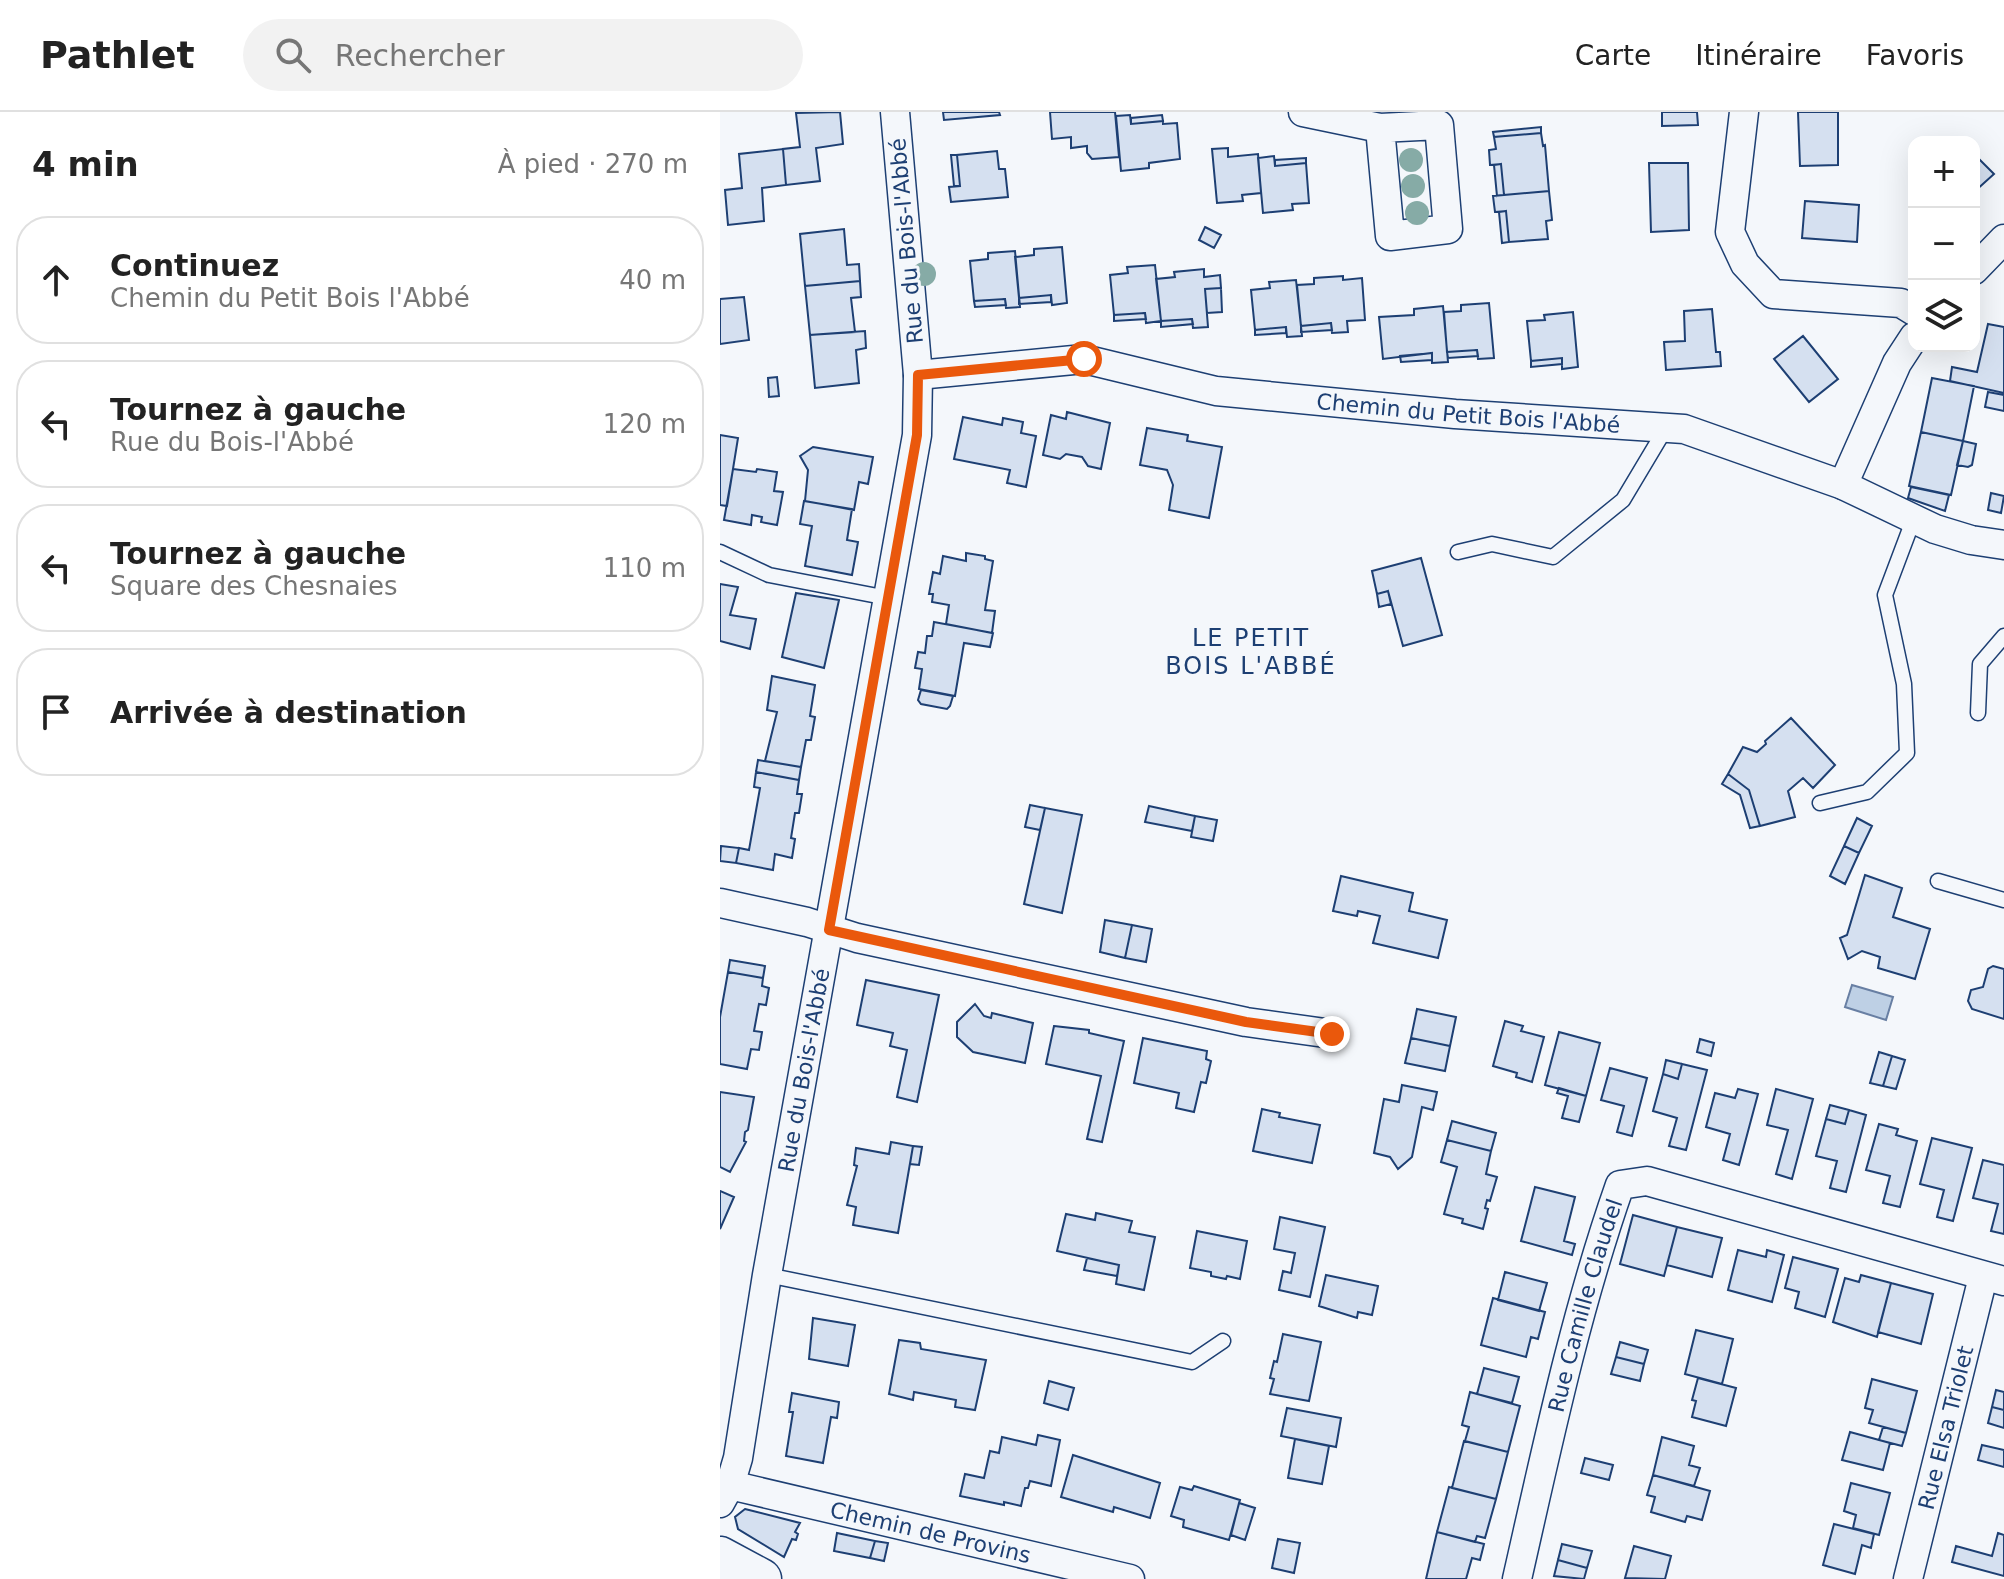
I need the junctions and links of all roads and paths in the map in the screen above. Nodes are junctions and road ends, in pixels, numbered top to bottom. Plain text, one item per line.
1 (895, 112) edge
2 (1303, 112) edge
3 (1744, 112) edge
4 (1380, 128) dead end
5 (2004, 239) edge
6 (1980, 264) edge
7 (1908, 307) edge
8 (1908, 346) edge
9 (918, 375) junction
10 (1666, 428) junction
11 (1843, 485) junction
12 (1914, 518) junction
13 (2004, 545) edge
14 (720, 552) edge
15 (1458, 552) dead end
16 (888, 598) junction
17 (2004, 636) edge
18 (1978, 713) dead end
19 (1820, 803) dead end
20 (1938, 881) dead end
21 (2004, 900) edge
22 (720, 903) edge
23 (829, 930) junction
24 (1332, 1034) dead end
25 (767, 1275) junction
26 (1994, 1279) edge
27 (1223, 1341) dead end
28 (725, 1494) edge
29 (720, 1557) edge
30 (761, 1579) edge
31 (1130, 1579) edge
32 (1517, 1579) edge
33 (1908, 1579) edge

1 - 9 street, Rue du Bois-l'Abbé
2 - 4 street
3 - 7 street
5 - 6 street
8 - 11 street
9 - 10 street, Chemin du Petit Bois l'Abbé
9 - 16 street, Rue du Bois-l'Abbé
10 - 11 street, Chemin du Petit Bois l'Abbé
10 - 15 lane
11 - 12 street, Chemin du Petit Bois l'Abbé
12 - 13 street, Chemin du Petit Bois l'Abbé
12 - 19 lane
14 - 16 lane
16 - 23 street, Rue du Bois-l'Abbé
17 - 18 lane
20 - 21 lane
22 - 23 street
23 - 24 street
23 - 25 street, Rue du Bois-l'Abbé
25 - 27 lane
25 - 28 street, Rue du Bois-l'Abbé
26 - 32 street, Rue Camille Claudel
26 - 33 street, Rue Elsa Triolet
28 - 31 street, Chemin de Provins
29 - 30 main road

